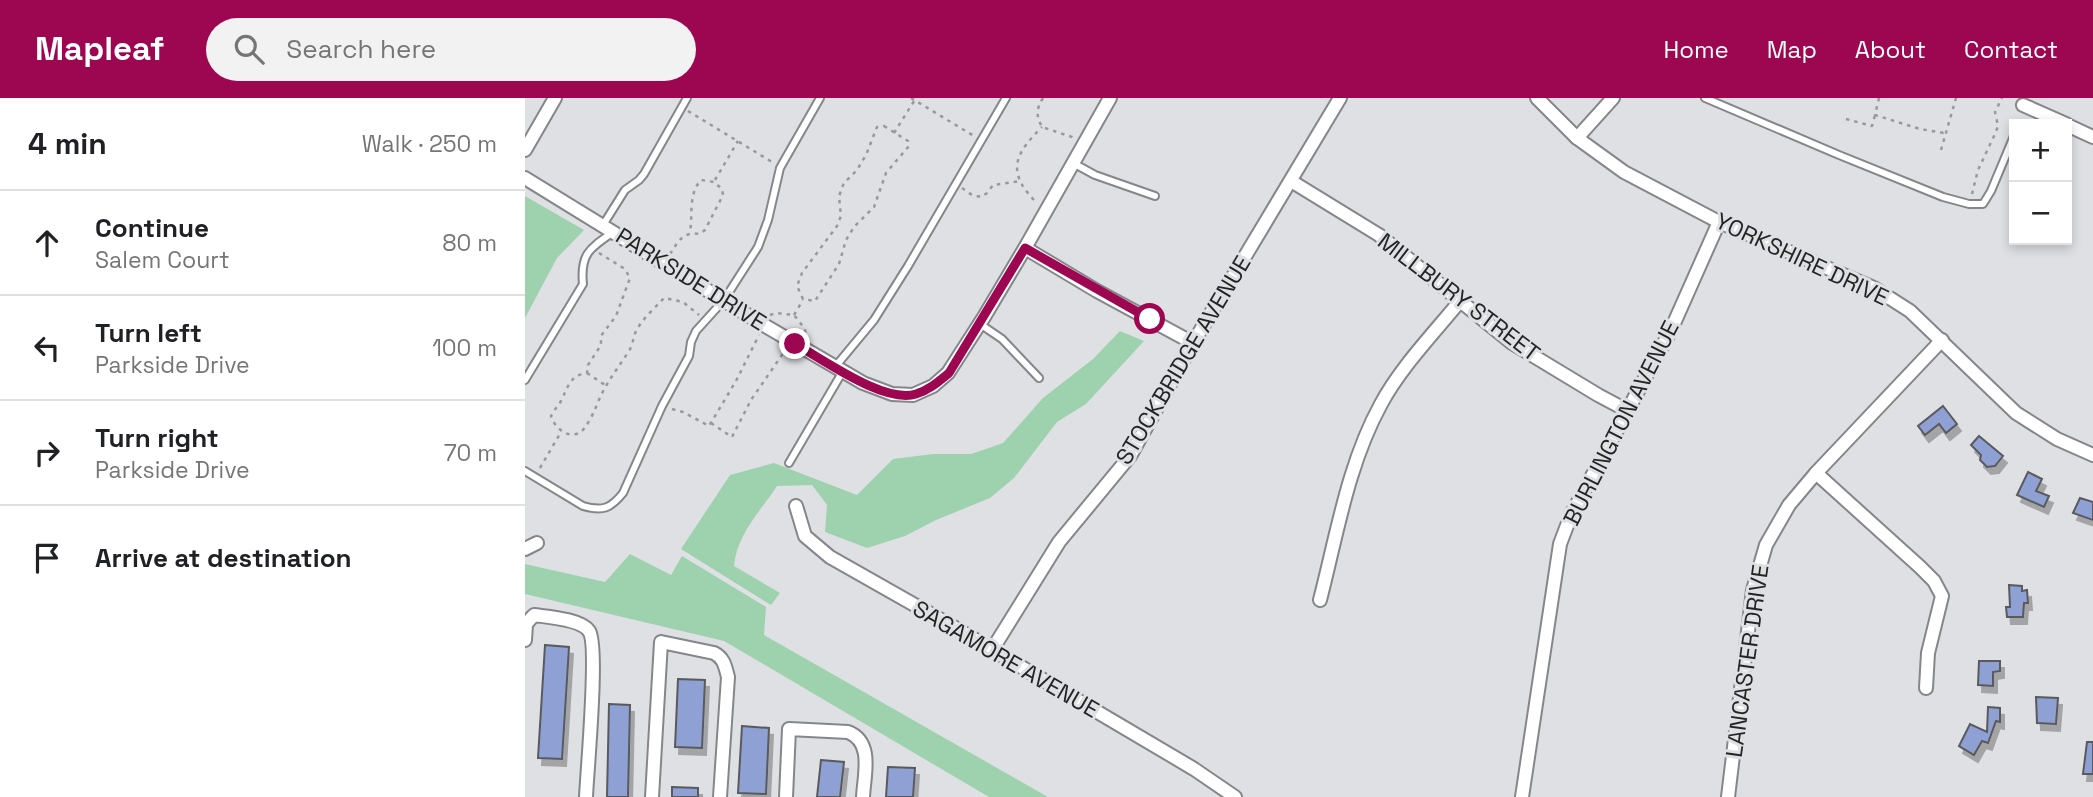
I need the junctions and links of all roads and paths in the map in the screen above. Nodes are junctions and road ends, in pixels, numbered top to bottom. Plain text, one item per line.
1 (555, 98) edge
2 (687, 98) edge
3 (820, 98) edge
4 (1006, 98) edge
5 (1043, 98) edge
6 (1110, 98) edge
7 (1340, 98) edge
8 (1537, 98) edge
9 (1613, 98) edge
10 (1705, 98) edge
11 (1879, 98) edge
12 (1956, 98) edge
13 (2002, 98) edge
14 (914, 99) edge
15 (2023, 105) dead end
16 (682, 107) junction
17 (1875, 115) junction
18 (1846, 119) dead end
19 (2055, 119) edge
20 (1042, 127) junction
21 (2072, 127) edge
22 (894, 133) junction
23 (1944, 133) junction
24 (2093, 136) edge
25 (1577, 138) junction
26 (982, 140) junction
27 (739, 141) junction
28 (1084, 143) junction
29 (2009, 148) edge
30 (525, 150) edge
31 (1941, 150) dead end
32 (1073, 163) junction
33 (780, 168) junction
34 (525, 178) edge
35 (1020, 181) junction
36 (1291, 181) junction
37 (714, 182) junction
38 (956, 185) junction
39 (1155, 196) dead end
40 (1034, 200) dead end
41 (1969, 204) junction
42 (1719, 222) junction
43 (608, 228) junction
44 (690, 232) junction
45 (590, 248) junction
46 (1025, 248) junction
47 (664, 263) junction
48 (803, 299) junction
49 (724, 300) junction
50 (1460, 301) junction
51 (794, 315) junction
52 (703, 321) junction
53 (762, 324) junction
54 (980, 324) junction
55 (1942, 340) junction
56 (1193, 343) junction
57 (798, 346) junction
58 (839, 369) junction
59 (587, 373) junction
60 (1039, 378) dead end
61 (525, 380) edge
62 (606, 385) junction
63 (662, 406) junction
64 (1628, 411) junction
65 (711, 423) junction
66 (562, 431) junction
67 (2093, 455) edge
68 (789, 463) dead end
69 (525, 471) edge
70 (1816, 473) junction
71 (535, 477) junction
72 (796, 506) dead end
73 (537, 543) dead end
74 (525, 549) edge
75 (1320, 600) dead end
76 (525, 640) edge
77 (992, 650) junction
78 (1926, 688) dead end
79 (586, 797) edge
80 (652, 797) edge
81 (720, 797) edge
82 (786, 797) edge
83 (863, 797) edge
84 (1234, 797) edge
85 (1522, 797) edge
86 (1728, 797) edge

1 - 30 street
2 - 16 lane
3 - 33 lane
4 - 26 lane
5 - 20 path
6 - 28 street, PARKSIDE DRIVE
7 - 36 street, STOCKBRIDGE AVENUE
8 - 25 street, YORKSHIRE DRIVE
9 - 25 street
10 - 41 lane
11 - 17 path
12 - 23 path
13 - 41 path
14 - 22 path
14 - 26 path
15 - 19 street
16 - 27 path
16 - 43 lane
17 - 18 path
17 - 23 path
20 - 28 path
20 - 35 path
21 - 24 street
22 - 48 path
22 - 48 path
23 - 31 path
25 - 42 street, YORKSHIRE DRIVE
26 - 38 lane
27 - 33 path
27 - 37 path
28 - 32 street, PARKSIDE DRIVE
29 - 41 lane
32 - 39 lane
32 - 46 street, PARKSIDE DRIVE
33 - 49 lane
34 - 43 street, PARKSIDE DRIVE
35 - 38 path
35 - 40 path
36 - 50 street, MILLBURY STREET
36 - 56 street, STOCKBRIDGE AVENUE
37 - 44 path
37 - 44 path
38 - 58 lane
42 - 55 street, YORKSHIRE DRIVE
42 - 64 street, BURLINGTON AVENUE
43 - 45 lane
43 - 47 street, PARKSIDE DRIVE
44 - 47 path
45 - 59 path
45 - 61 lane
46 - 54 street, PARKSIDE DRIVE
46 - 56 street
47 - 49 street, PARKSIDE DRIVE
48 - 51 path
49 - 52 lane
49 - 53 street, PARKSIDE DRIVE
50 - 64 street, MILLBURY STREET
50 - 75 street
51 - 53 path
51 - 57 path
52 - 62 path
52 - 63 lane
53 - 57 street, PARKSIDE DRIVE
53 - 65 path
54 - 58 street, PARKSIDE DRIVE
54 - 60 lane
55 - 67 street, YORKSHIRE DRIVE
55 - 70 street, LANCASTER DRIVE
56 - 77 street, STOCKBRIDGE AVENUE
57 - 58 street, PARKSIDE DRIVE
57 - 65 path
58 - 68 lane
59 - 62 path
59 - 66 path
62 - 66 path
63 - 65 path
63 - 71 lane
64 - 85 street, BURLINGTON AVENUE
66 - 71 path
69 - 71 lane
70 - 78 street
70 - 86 street, LANCASTER DRIVE
72 - 77 street, SAGAMORE AVENUE
73 - 74 street
76 - 79 street
77 - 84 street, SAGAMORE AVENUE
80 - 81 street
82 - 83 street

